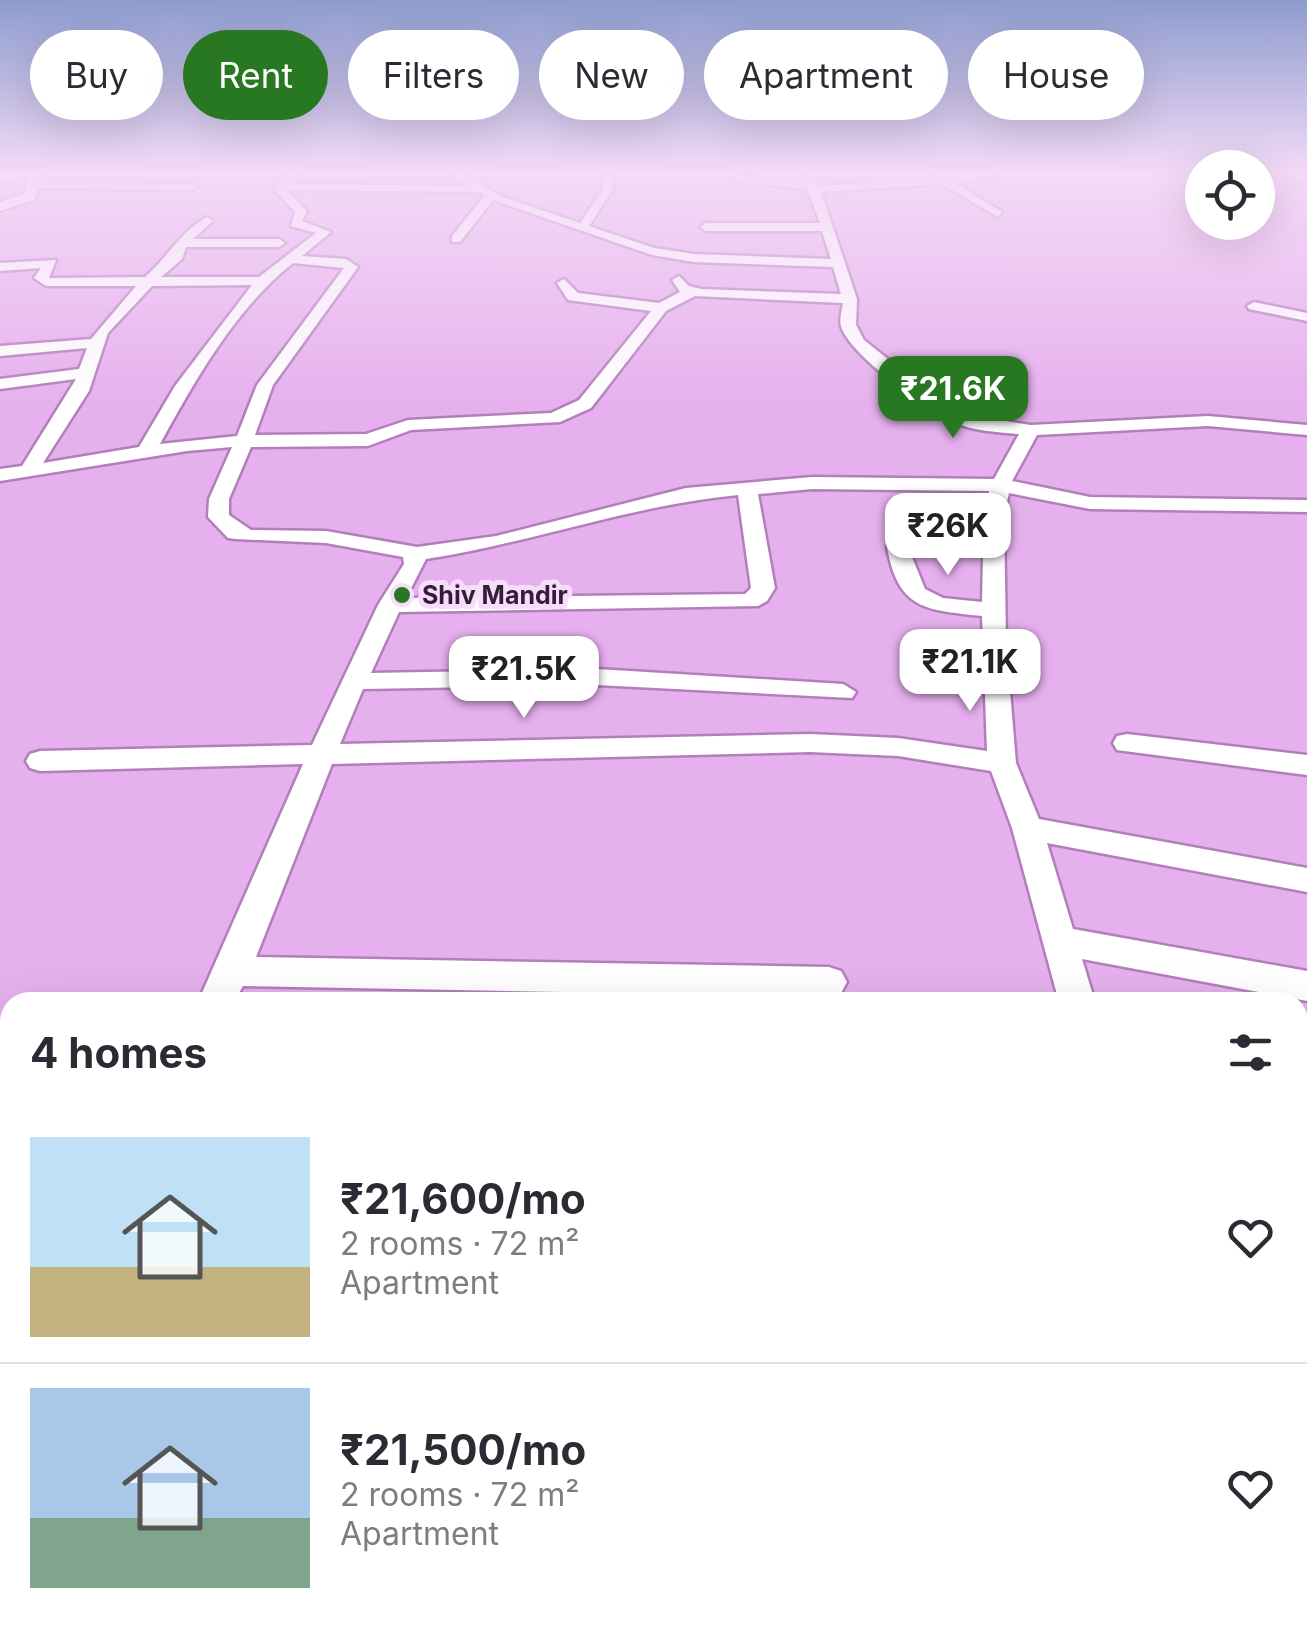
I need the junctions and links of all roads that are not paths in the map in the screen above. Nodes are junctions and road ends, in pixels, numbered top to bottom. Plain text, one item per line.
1 (178, 251) edge
2 (283, 251) edge
3 (284, 251) edge
4 (656, 251) edge
5 (835, 251) edge
6 (671, 256) junction
7 (840, 263) junction
8 (0, 267) edge
9 (150, 281) junction
10 (262, 281) junction
11 (564, 283) dead end
12 (691, 292) junction
13 (850, 299) junction
14 (1254, 306) dead end
15 (661, 308) junction
16 (1307, 317) edge
17 (94, 343) junction
18 (0, 351) edge
19 (86, 374) junction
20 (0, 384) edge
21 (1031, 430) junction
22 (1307, 430) edge
23 (244, 440) junction
24 (146, 452) junction
25 (28, 471) junction
26 (0, 476) edge
27 (1000, 485) junction
28 (746, 487) junction
29 (1307, 506) edge
30 (898, 547) dead end
31 (414, 554) junction
32 (390, 605) junction
33 (993, 610) junction
34 (356, 682) junction
35 (843, 692) dead end
36 (1127, 742) dead end
37 (322, 756) junction
38 (40, 761) dead end
39 (1002, 763) junction
40 (1307, 765) edge
41 (1027, 828) junction
42 (1307, 880) edge
43 (1062, 940) junction
44 (233, 970) junction
45 (829, 982) dead end
46 (1307, 986) edge
47 (221, 992) edge
48 (1075, 992) edge

1 - 9 street
2 - 10 street
3 - 23 street
4 - 6 street
5 - 7 street
6 - 7 street
6 - 12 street
7 - 13 street
8 - 9 street
9 - 10 street
9 - 17 street
10 - 24 street
11 - 15 street
12 - 13 street
12 - 15 street
13 - 21 street
14 - 16 street
15 - 23 street
17 - 18 street
17 - 19 street
19 - 20 street
19 - 25 street
21 - 22 street
21 - 27 street
23 - 24 street
23 - 31 street
24 - 25 street
25 - 26 street
27 - 28 street
27 - 29 street
27 - 33 street
28 - 31 street
28 - 32 street
30 - 33 street
31 - 32 street
32 - 34 street
33 - 39 street
34 - 35 street
34 - 37 street
36 - 40 street
37 - 38 street
37 - 39 street
37 - 44 street
39 - 41 street
41 - 42 street
41 - 43 street
43 - 46 street
43 - 48 street
44 - 45 street
44 - 47 street

